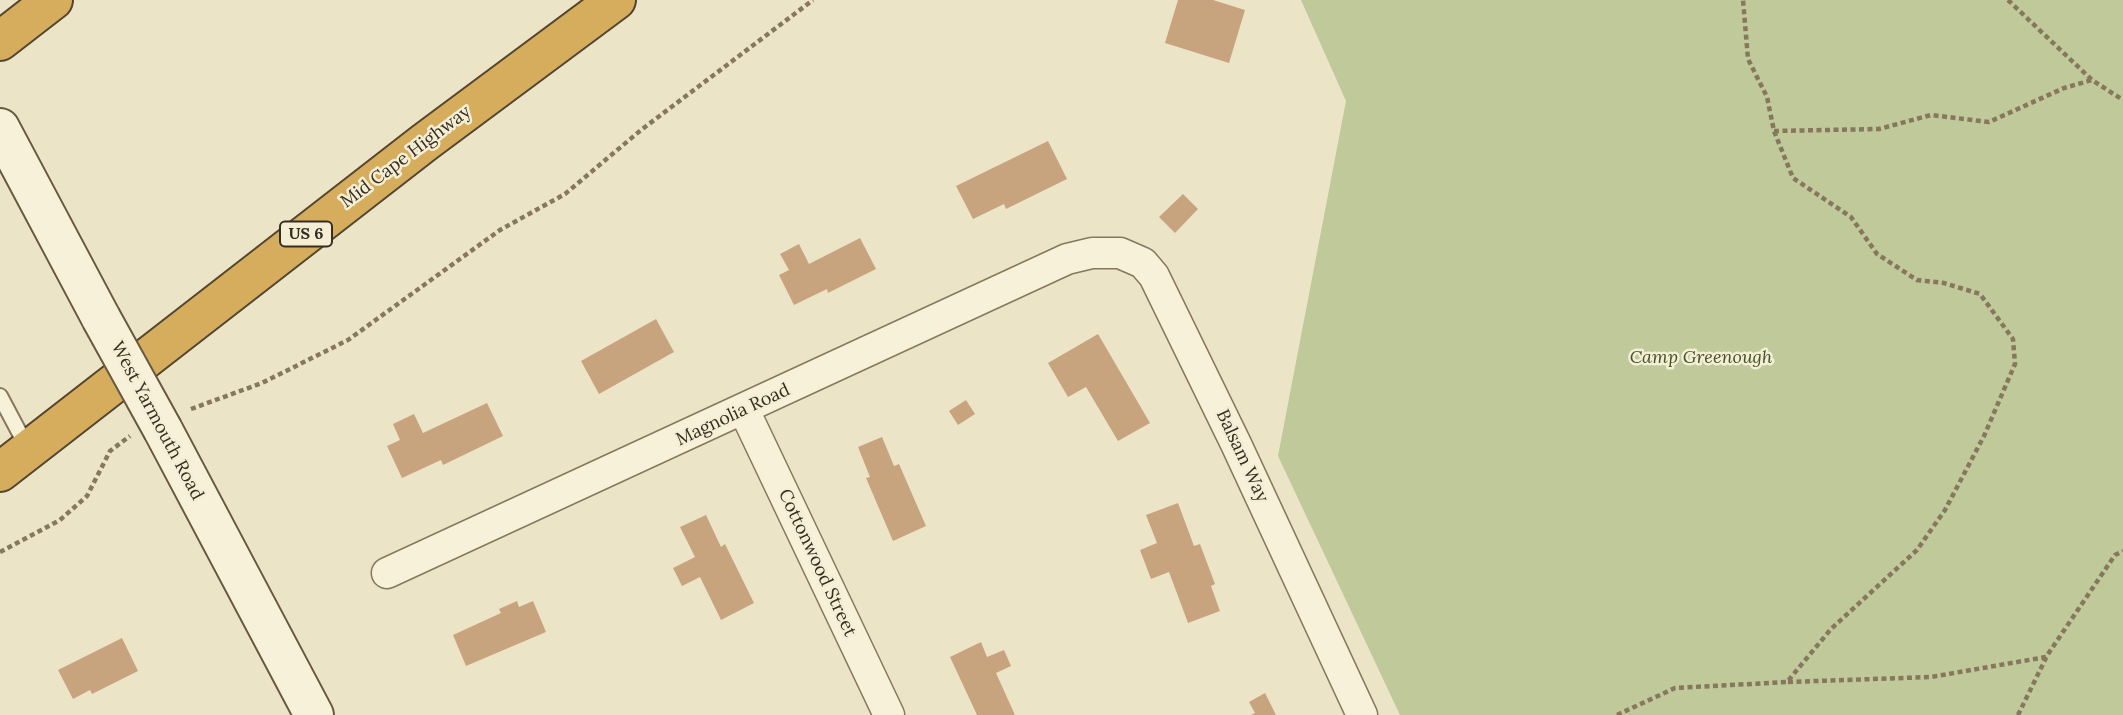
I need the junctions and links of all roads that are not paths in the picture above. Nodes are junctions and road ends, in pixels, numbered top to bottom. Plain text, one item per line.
1 (53, 0) edge
2 (615, 0) edge
3 (0, 41) edge
4 (0, 128) edge
5 (1078, 256) joint
6 (0, 396) edge
7 (744, 411) junction
8 (14, 462) edge
9 (387, 573) dead end
10 (314, 715) edge
11 (890, 715) edge
12 (1362, 715) edge

1 - 3 highway
2 - 8 highway, Mid Cape Highway / US 6
4 - 10 main road, West Yarmouth Road, bridge
5 - 7 street, Magnolia Road
5 - 12 street, Balsam Way
6 - 8 lane
7 - 9 street, Magnolia Road
7 - 11 street, Cottonwood Street

